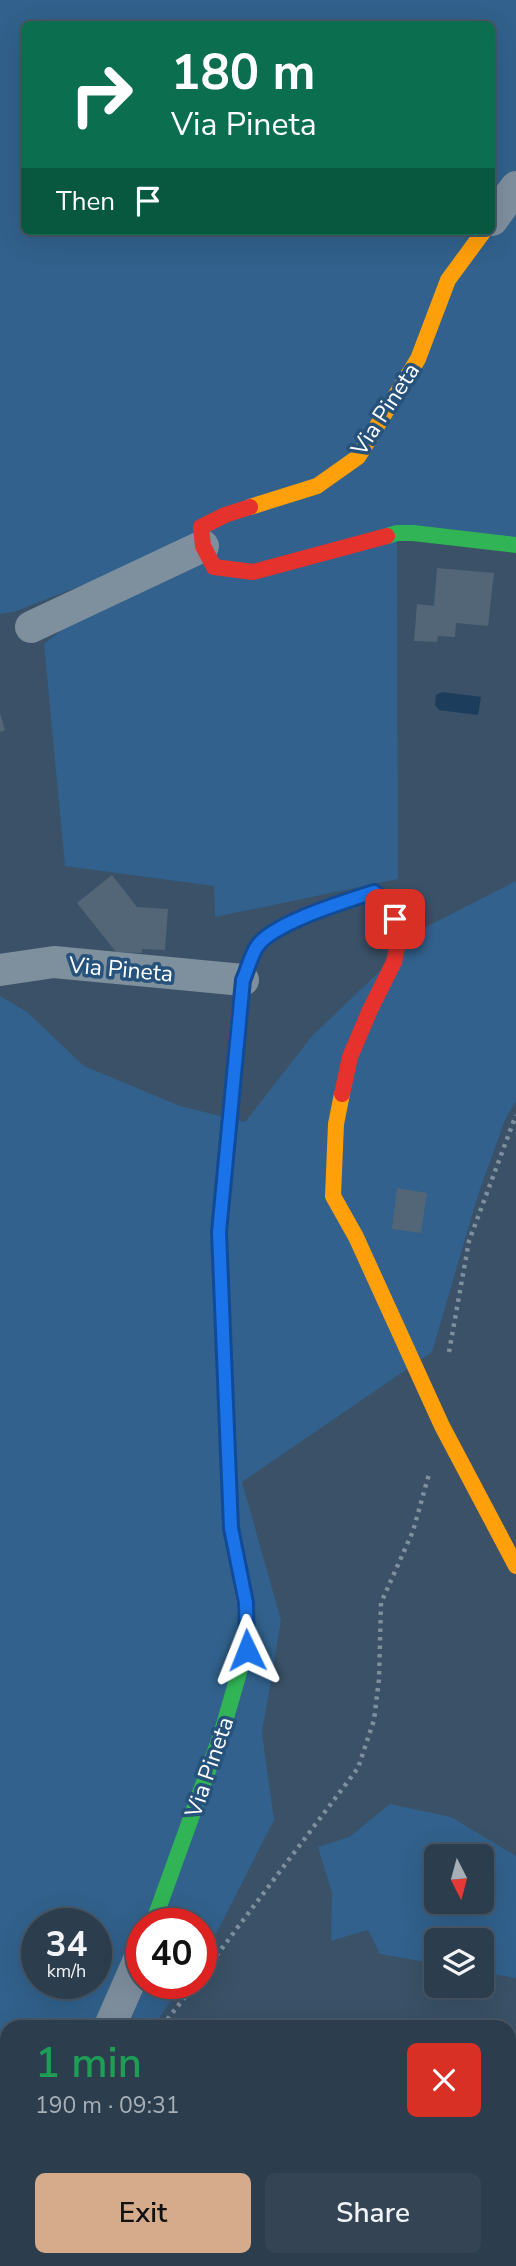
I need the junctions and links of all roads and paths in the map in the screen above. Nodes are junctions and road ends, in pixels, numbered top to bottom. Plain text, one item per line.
1 (516, 187) edge
2 (495, 216) edge
3 (481, 235) edge
4 (203, 545) junction
5 (516, 545) edge
6 (31, 627) dead end
7 (0, 970) edge
8 (243, 980) junction
9 (516, 1115) edge
10 (447, 1359) dead end
11 (442, 1426) junction
12 (516, 1566) edge
13 (158, 1908) edge
14 (217, 1955) edge
15 (126, 1990) edge
16 (183, 1999) edge
17 (113, 2020) edge
18 (167, 2020) edge

1 - 2 street
3 - 4 street, Via Pineta
4 - 5 street
4 - 6 street
7 - 8 street, Via Pineta
8 - 11 street, Via Pineta
8 - 13 street, Via Pineta
9 - 10 path
11 - 12 street, Via Pineta
11 - 14 path
15 - 17 street
16 - 18 path

